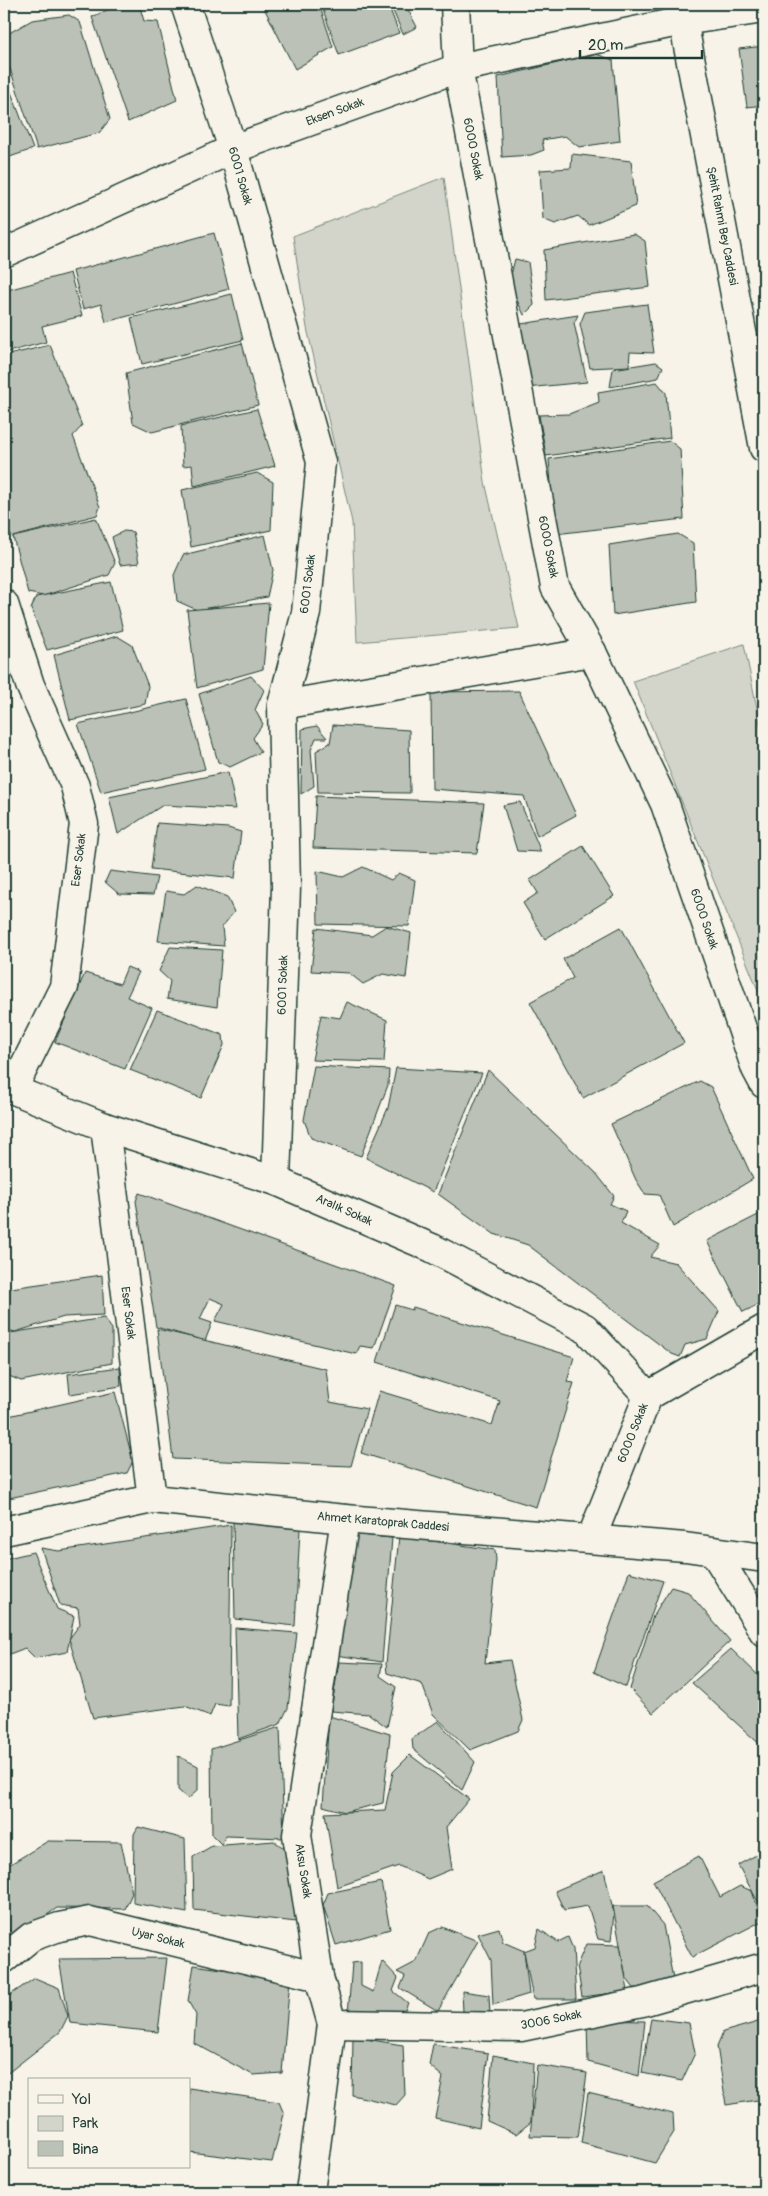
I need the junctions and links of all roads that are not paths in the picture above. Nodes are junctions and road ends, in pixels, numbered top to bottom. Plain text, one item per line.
1 (185, 4) edge
2 (454, 4) edge
3 (764, 8) edge
4 (682, 12) edge
5 (458, 68) junction
6 (233, 149) junction
7 (4, 253) edge
8 (764, 448) edge
9 (4, 604) edge
10 (592, 652) junction
11 (282, 705) junction
12 (764, 1084) edge
13 (8, 1087) edge
14 (105, 1127) junction
15 (276, 1181) junction
16 (764, 1329) edge
17 (648, 1396) junction
18 (152, 1499) junction
19 (344, 1520) junction
20 (4, 1531) edge
21 (591, 1539) junction
22 (714, 1552) junction
23 (764, 1558) edge
24 (764, 1632) edge
25 (4, 1959) edge
26 (764, 1967) edge
27 (319, 1977) junction
28 (332, 2024) junction
29 (310, 2192) edge

1 - 6 street, 6001 Sokak
2 - 5 street, 6000 Sokak
3 - 4 street, Eksen Sokak
4 - 5 street, Eksen Sokak
4 - 8 street, Şehit Rahmi Bey Caddesi
5 - 6 street, Eksen Sokak
5 - 10 street, 6000 Sokak
6 - 7 street, Eksen Sokak
6 - 11 street, 6001 Sokak
9 - 13 street, Eser Sokak
10 - 11 street
10 - 12 street, 6000 Sokak
11 - 15 street, 6001 Sokak
13 - 14 street, Aralık Sokak
14 - 15 street, Aralık Sokak
14 - 18 street, Eser Sokak
15 - 17 street, Aralık Sokak
16 - 17 street, 6000 Sokak
17 - 21 street, 6000 Sokak
18 - 19 street, Ahmet Karatoprak Caddesi
18 - 20 street, Ahmet Karatoprak Caddesi
19 - 21 street, Ahmet Karatoprak Caddesi
19 - 27 street, Aksu Sokak
21 - 22 street, Ahmet Karatoprak Caddesi
22 - 23 street, Ahmet Karatoprak Caddesi
22 - 24 street
25 - 27 street, Uyar Sokak
26 - 28 street, 3006 Sokak
27 - 28 street, Aksu Sokak
28 - 29 street, Aksu Sokak

